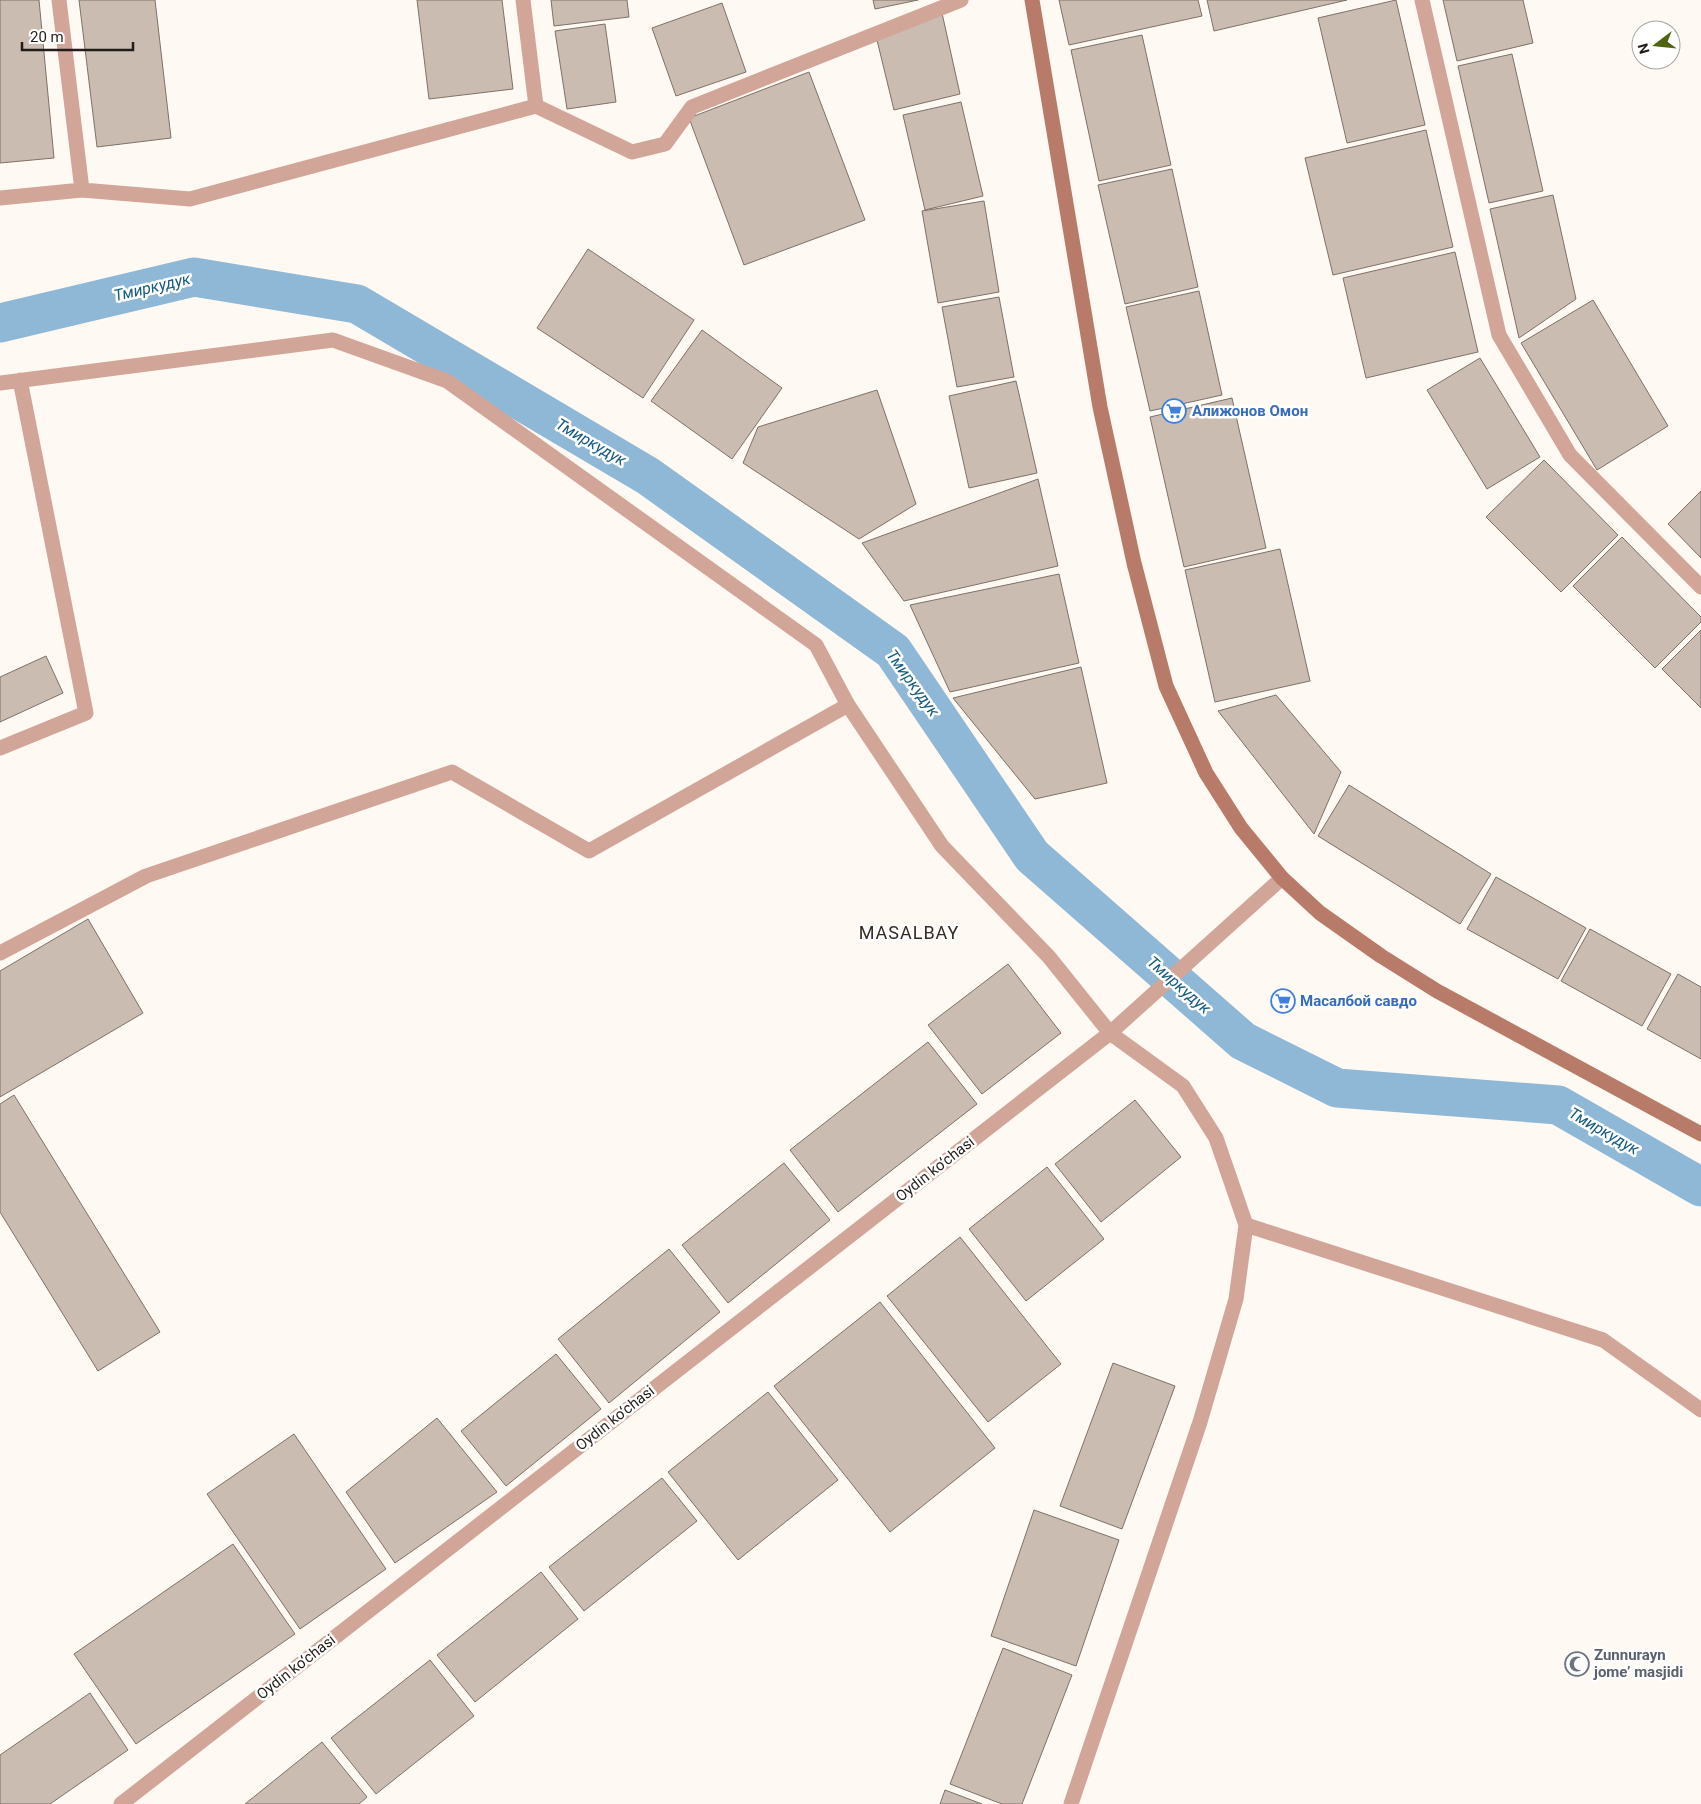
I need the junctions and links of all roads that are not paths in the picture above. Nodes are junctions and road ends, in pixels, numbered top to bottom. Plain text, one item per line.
1 (59, 0) edge
2 (523, 0) edge
3 (961, 0) edge
4 (1032, 0) edge
5 (1422, 0) edge
6 (536, 106) junction
7 (82, 190) junction
8 (0, 198) edge
9 (20, 380) junction
10 (0, 383) edge
11 (1701, 587) edge
12 (848, 705) junction
13 (0, 748) edge
14 (1282, 878) junction
15 (0, 953) edge
16 (1110, 1033) junction
17 (1701, 1134) edge
18 (1246, 1225) junction
19 (1701, 1410) edge
20 (121, 1804) edge
21 (1071, 1804) edge

1 - 7 street
2 - 6 street
3 - 6 street
4 - 14 main road
5 - 11 street
6 - 7 street
7 - 8 street
9 - 10 street
9 - 12 street
9 - 13 street
12 - 15 street
12 - 16 street
14 - 16 street, Oydin ko‘chasi
14 - 17 main road
16 - 18 street
16 - 20 street, Oydin ko‘chasi
18 - 19 street
18 - 21 street

